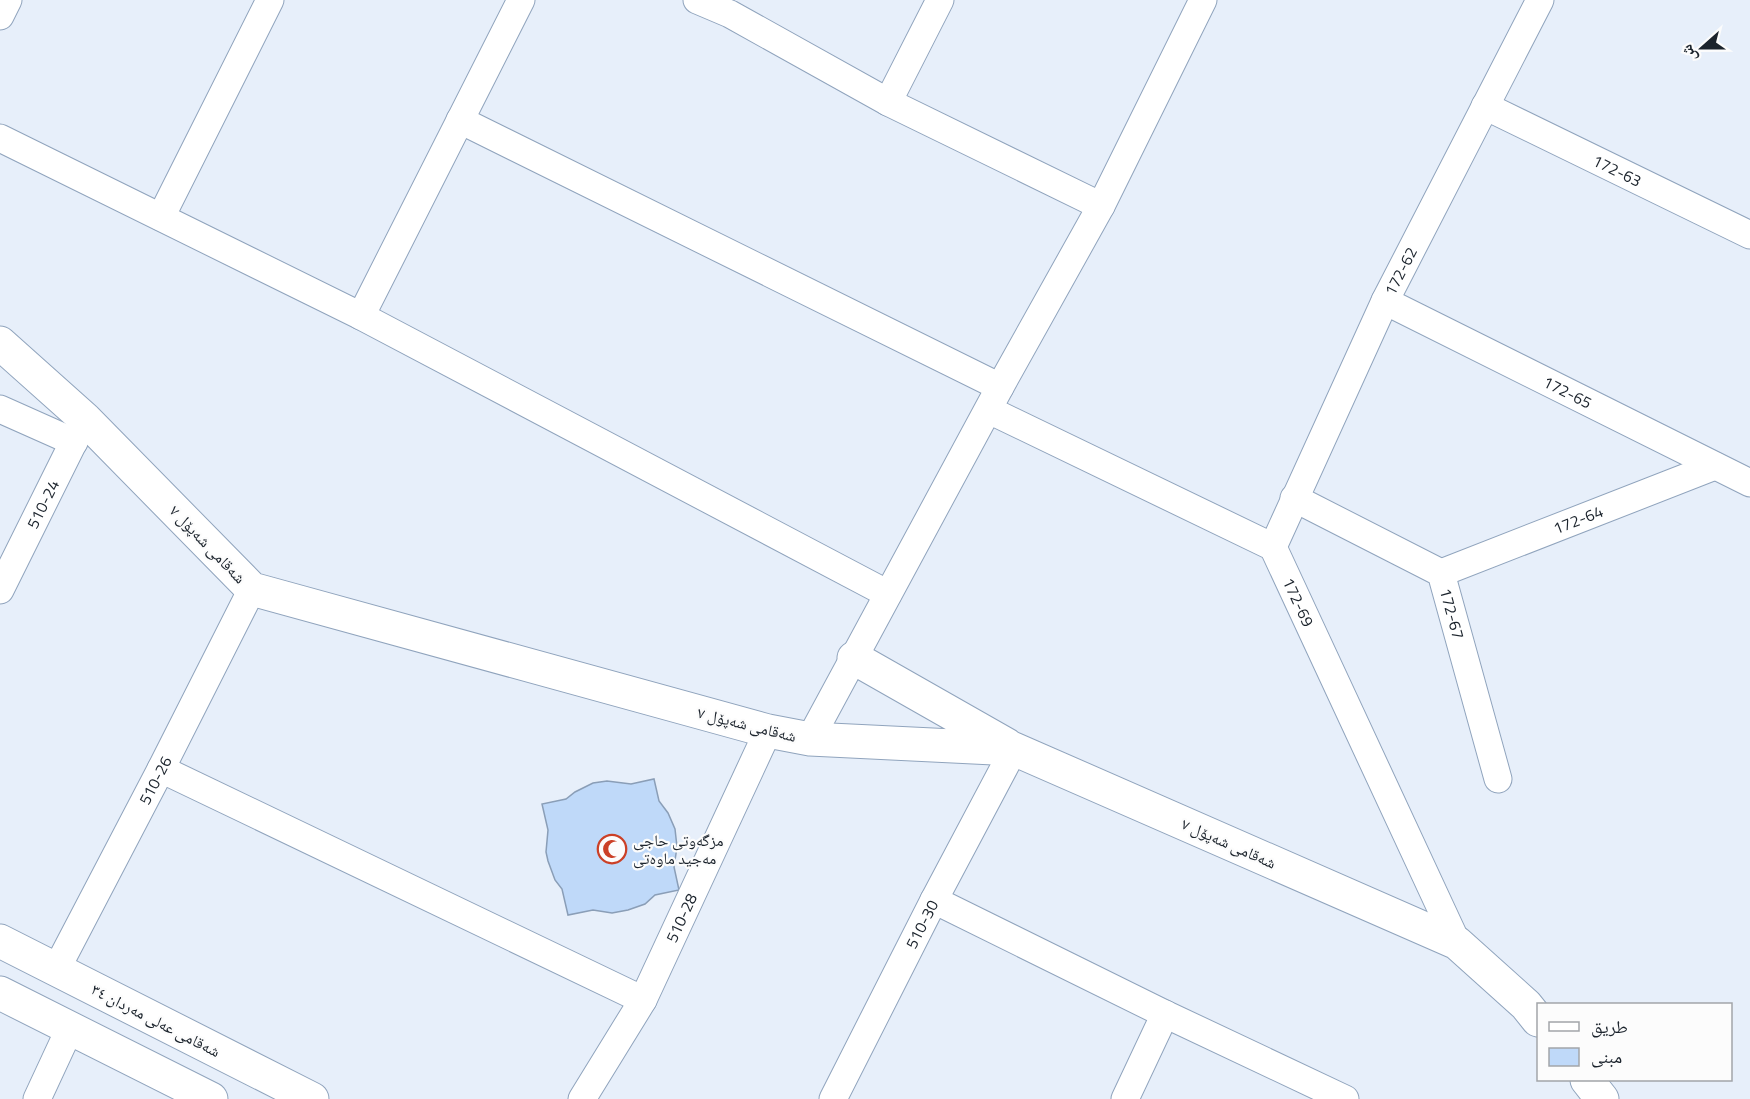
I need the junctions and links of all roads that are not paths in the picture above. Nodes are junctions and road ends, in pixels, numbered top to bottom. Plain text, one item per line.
1 (8, 0) edge
2 (270, 0) edge
3 (521, 0) edge
4 (697, 0) edge
5 (940, 0) edge
6 (1203, 0) edge
7 (1540, 0) edge
8 (734, 7) edge
9 (0, 16) edge
10 (888, 102) junction
11 (1485, 106) junction
12 (460, 120) junction
13 (0, 138) edge
14 (1101, 206) junction
15 (161, 217) junction
16 (1750, 235) edge
17 (1384, 301) junction
18 (361, 316) junction
19 (0, 343) edge
20 (995, 399) junction
21 (0, 409) edge
22 (80, 431) junction
23 (1715, 466) junction
24 (1750, 483) edge
25 (1294, 498) junction
26 (1274, 547) junction
27 (1441, 573) junction
28 (252, 589) junction
29 (0, 590) edge
30 (888, 594) junction
31 (854, 658) junction
32 (768, 731) junction
33 (810, 739) junction
34 (1014, 749) junction
35 (161, 769) junction
36 (1498, 779) dead end
37 (934, 900) junction
38 (0, 941) edge
39 (1457, 943) junction
40 (56, 969) junction
41 (0, 993) edge
42 (643, 1000) junction
43 (1165, 1014) junction
44 (1537, 1018) edge
45 (70, 1028) junction
46 (1588, 1081) edge
47 (37, 1099) edge
48 (211, 1099) edge
49 (312, 1099) edge
50 (582, 1099) edge
51 (833, 1099) edge
52 (1125, 1099) edge
53 (1345, 1099) edge
54 (1602, 1099) edge

1 - 9 street
2 - 15 street
3 - 12 street
4 - 8 street
5 - 10 street
6 - 14 street
7 - 11 street, 172-62
8 - 10 street
10 - 14 street
11 - 16 street, 172-63
11 - 17 street, 172-62
12 - 18 street
12 - 20 street
13 - 15 street
14 - 20 street
15 - 18 street
17 - 23 street, 172-65
17 - 25 street, 172-62
18 - 30 street
19 - 22 street, شەقامی شەپۆل ٧
20 - 26 street
20 - 30 street
21 - 22 street
22 - 28 street, شەقامی شەپۆل ٧
22 - 29 street, 510-24
23 - 24 street, 172-65
23 - 27 street, 172-64
25 - 26 street, 172-62
25 - 27 street, 172-67
26 - 39 street, 172-69
27 - 36 street, 172-67
28 - 32 street, شەقامی شەپۆل ٧
28 - 35 street, 510-26
30 - 31 street
31 - 33 street
31 - 34 street
32 - 33 street, شەقامی شەپۆل ٧
32 - 42 street, 510-28
33 - 34 street, شەقامی شەپۆل ٧
34 - 37 street, 510-30
34 - 39 street, شەقامی شەپۆل ٧
35 - 40 street, 510-26
35 - 42 street
37 - 43 street
37 - 51 street, 510-30
38 - 40 street, شەقامی عەلی مەردان ٣٤
39 - 44 street, شەقامی شەپۆل ٧
40 - 49 street, شەقامی عەلی مەردان ٣٤
41 - 45 street
42 - 50 street, 510-28
43 - 52 street
43 - 53 street
45 - 47 street
45 - 48 street
46 - 54 street

